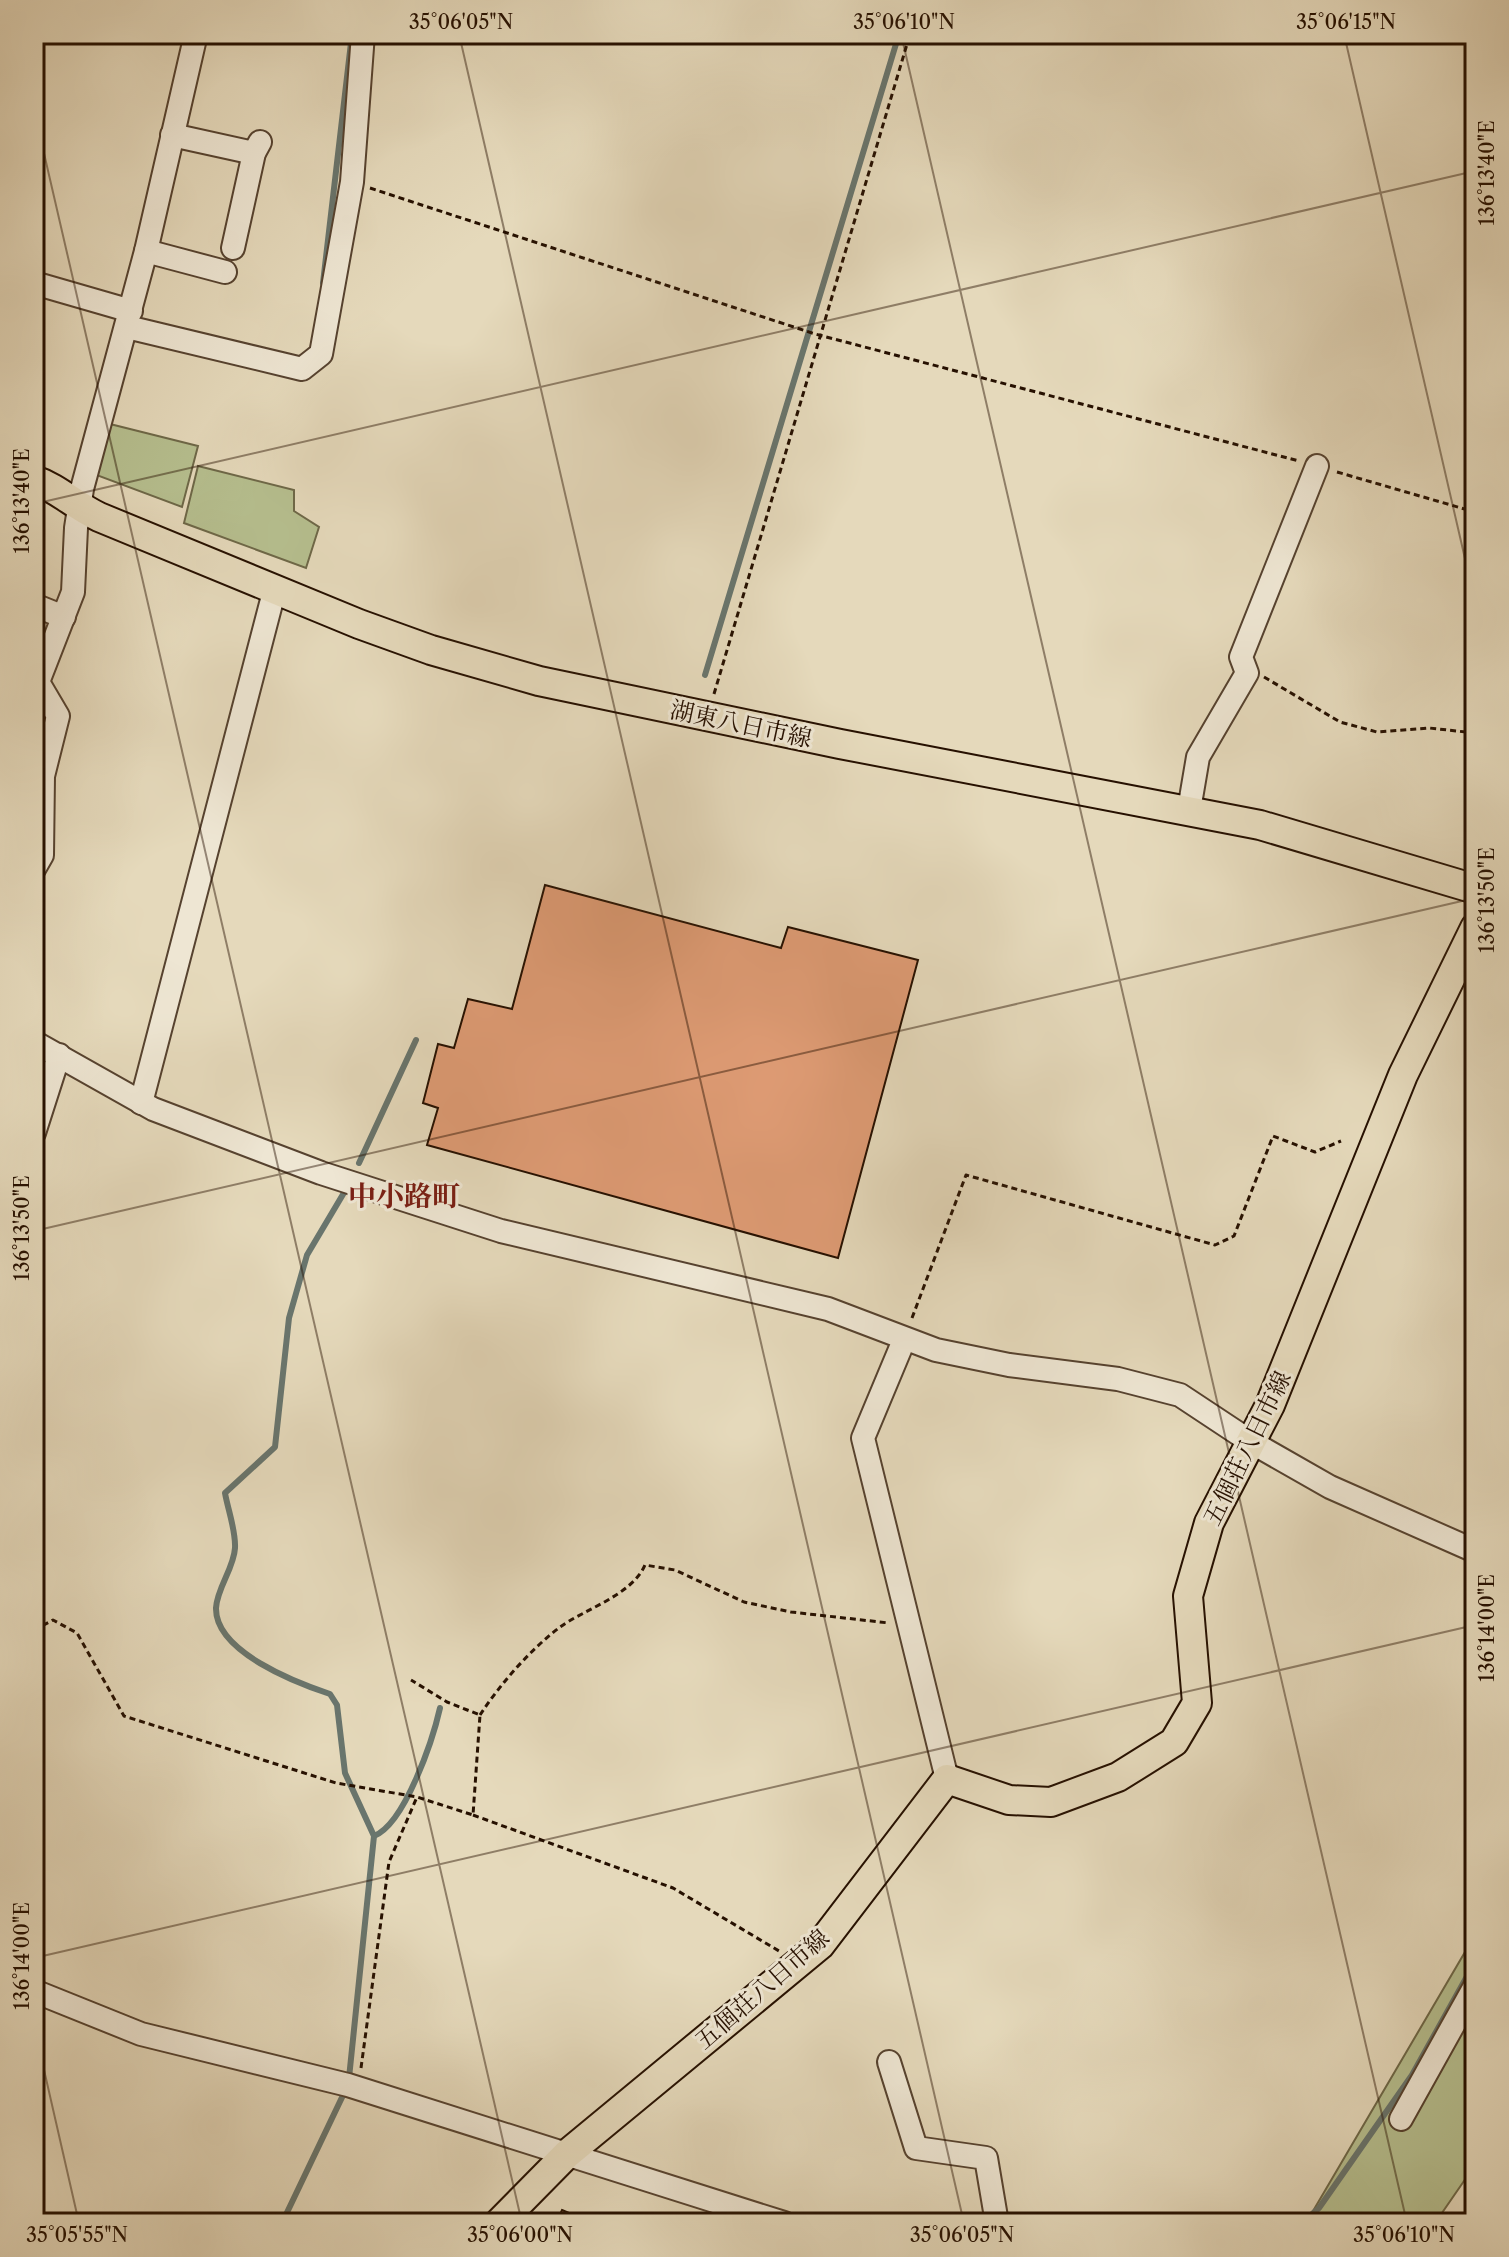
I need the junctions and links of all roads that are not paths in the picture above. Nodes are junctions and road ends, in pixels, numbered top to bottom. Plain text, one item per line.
1 (196, 34) edge
2 (363, 34) edge
3 (172, 135) junction
4 (233, 248) dead end
5 (146, 251) junction
6 (225, 272) dead end
7 (34, 283) edge
8 (129, 319) junction
9 (1317, 466) road end
10 (34, 480) edge
11 (79, 508) junction
12 (274, 592) junction
13 (34, 605) edge
14 (64, 617) junction
15 (39, 666) edge
16 (38, 807) edge
17 (1189, 810) junction
18 (34, 869) edge
19 (1475, 889) edge
20 (1475, 928) edge
21 (34, 1042) edge
22 (59, 1055) junction
23 (141, 1103) junction
24 (34, 1133) edge
25 (906, 1333) junction
26 (1251, 1442) junction
27 (1475, 1551) edge
28 (947, 1779) junction
29 (1475, 1986) edge
30 (34, 1991) edge
31 (889, 2062) dead end
32 (1401, 2119) dead end
33 (567, 2154) junction
34 (499, 2223) edge
35 (784, 2223) edge
36 (997, 2223) edge

1 - 3 street
2 - 8 street
3 - 4 street
3 - 5 street
5 - 6 street
5 - 8 street
7 - 8 street
8 - 11 street
9 - 17 street
10 - 11 main road, 湖東八日市線
11 - 12 main road, 湖東八日市線
11 - 14 street
12 - 17 main road, 湖東八日市線
12 - 23 street
13 - 14 street
14 - 15 street
15 - 16 street
16 - 18 street
17 - 19 main road, 湖東八日市線
20 - 26 main road, 五個荘八日市線
21 - 22 street
22 - 23 street
22 - 24 street
23 - 25 street
25 - 26 street
25 - 28 street
26 - 27 street
26 - 28 main road, 五個荘八日市線
28 - 33 main road, 五個荘八日市線
29 - 32 street
30 - 33 street
31 - 36 street
33 - 34 main road, 五個荘八日市線
33 - 35 street

